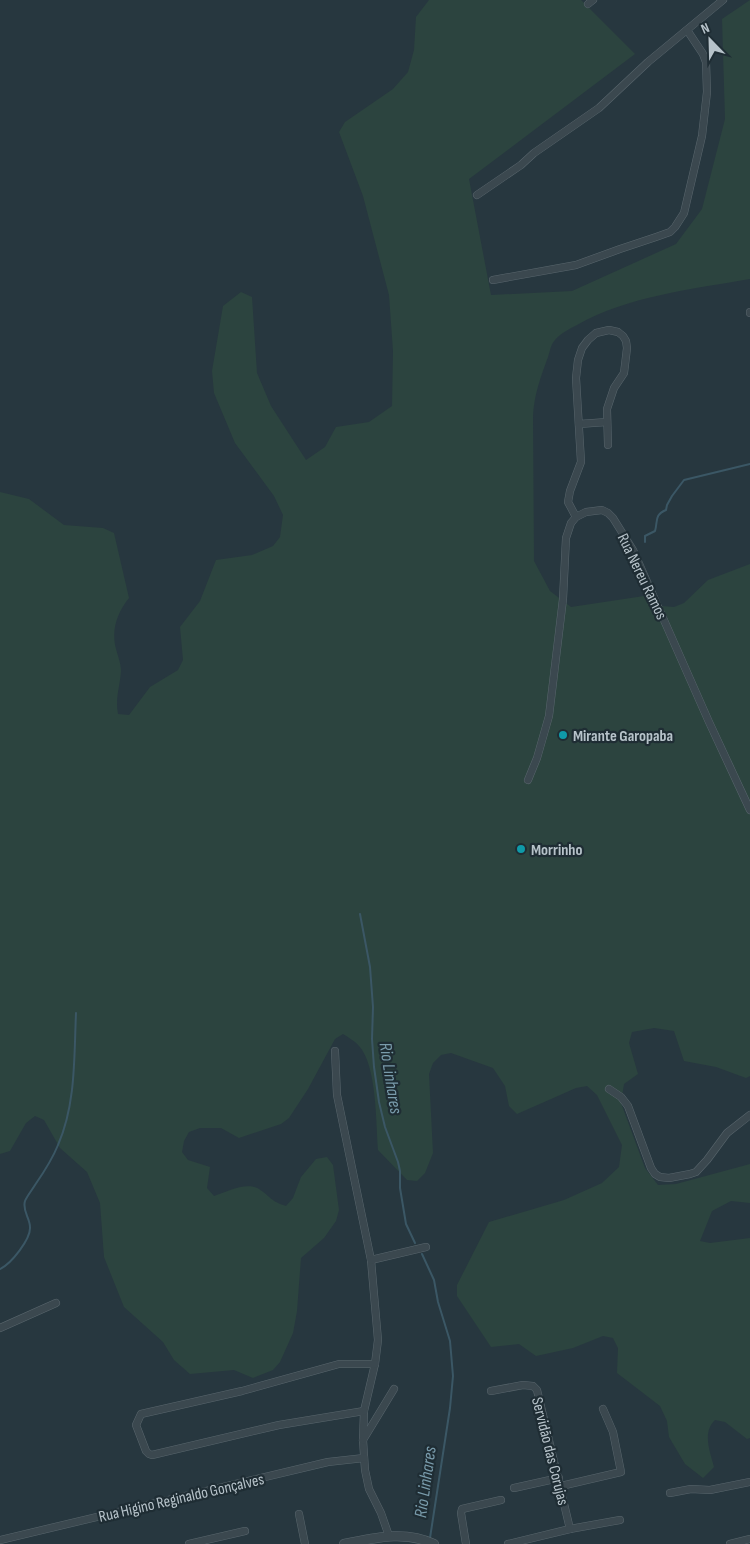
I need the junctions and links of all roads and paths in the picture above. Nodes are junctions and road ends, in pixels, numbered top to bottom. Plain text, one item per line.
1 (723, 0) edge
2 (687, 30) junction
3 (478, 195) dead end
4 (493, 280) dead end
5 (607, 422) junction
6 (579, 424) junction
7 (608, 445) dead end
8 (576, 517) junction
9 (528, 780) dead end
10 (750, 810) edge
11 (335, 1051) dead end
12 (609, 1089) dead end
13 (750, 1115) edge
14 (426, 1247) dead end
15 (371, 1260) junction
16 (56, 1303) dead end
17 (0, 1328) edge
18 (375, 1364) junction
19 (394, 1389) dead end
20 (491, 1391) dead end
21 (603, 1409) dead end
22 (364, 1411) junction
23 (363, 1440) junction
24 (364, 1458) junction
25 (559, 1478) junction
26 (750, 1482) edge
27 (561, 1486) junction
28 (514, 1488) dead end
29 (670, 1494) dead end
30 (501, 1500) dead end
31 (299, 1514) dead end
32 (620, 1520) dead end
33 (570, 1529) junction
34 (245, 1531) dead end
35 (389, 1536) junction
36 (750, 1539) edge
37 (0, 1540) edge
38 (408, 1540) edge
39 (189, 1544) edge
40 (305, 1544) edge
41 (344, 1544) edge
42 (434, 1544) edge
43 (466, 1544) edge
44 (508, 1544) edge
45 (730, 1544) edge

1 - 2 street
2 - 3 street
2 - 4 street
5 - 6 street
5 - 6 street
5 - 7 street
6 - 8 street
8 - 9 street
8 - 10 street, Rua Nereu Ramos
11 - 15 street
12 - 13 street
14 - 15 street
15 - 18 street
16 - 17 street
18 - 22 street
18 - 22 street
19 - 23 street
20 - 25 street, Servidão das Corujas
21 - 27 street
22 - 23 street
23 - 24 street
24 - 35 street
24 - 37 street, Rua Higino Reginaldo Gonçalves
25 - 27 street, Servidão das Corujas
25 - 28 street
26 - 29 street
27 - 33 street, Servidão das Corujas
30 - 43 street
31 - 40 street
32 - 33 street
33 - 44 street
34 - 39 street
35 - 38 street
35 - 41 street
36 - 45 street
38 - 42 street

